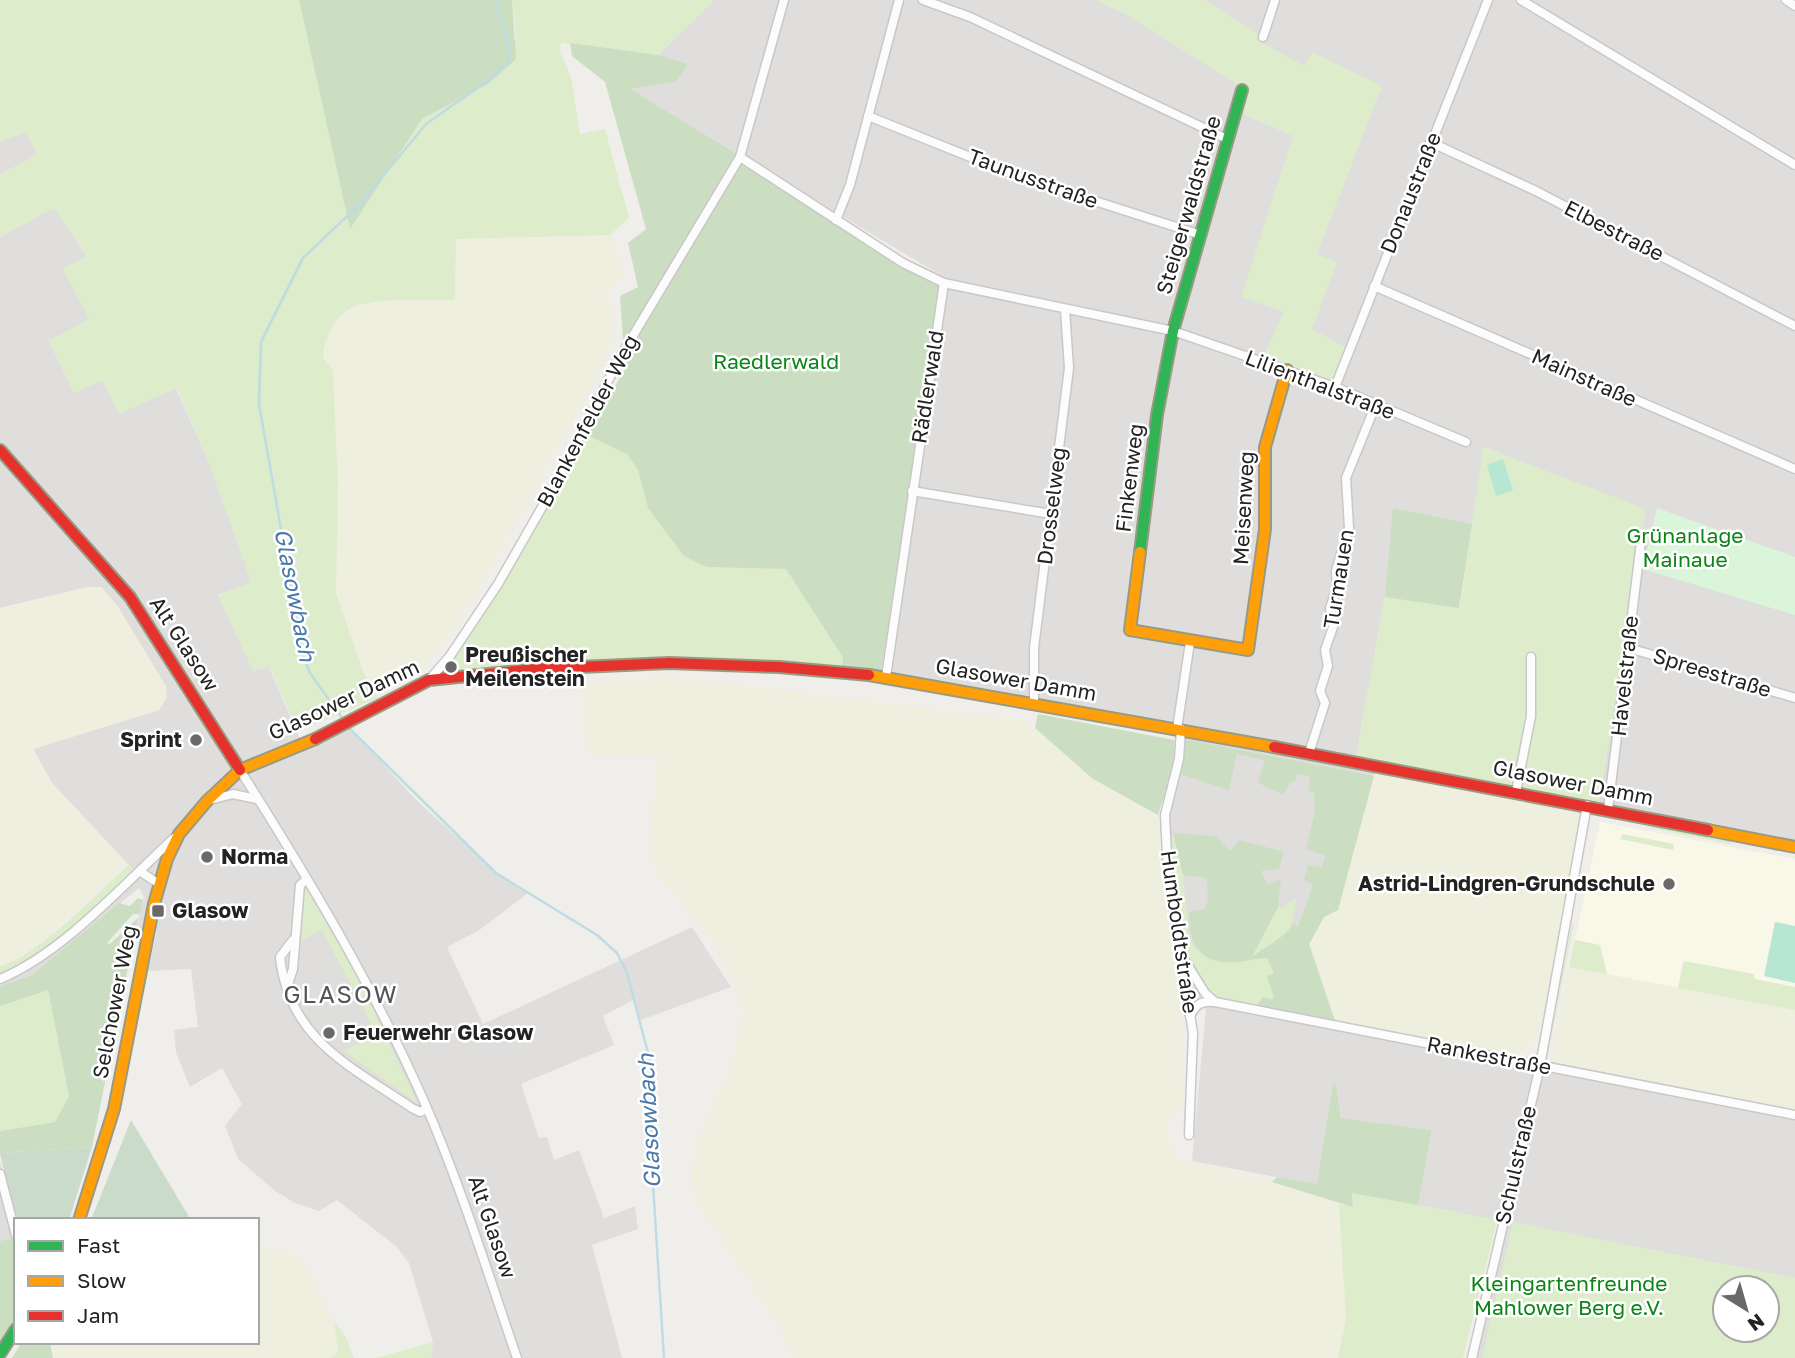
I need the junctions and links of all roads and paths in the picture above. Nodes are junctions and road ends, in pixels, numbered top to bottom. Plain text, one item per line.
1 (783, 0) edge
2 (899, 0) edge
3 (923, 0) edge
4 (1275, 0) edge
5 (1488, 0) edge
6 (1521, 0) edge
7 (1786, 0) edge
8 (1795, 6) edge
9 (1263, 37) dead end
10 (1242, 90) dead end
11 (868, 116) junction
12 (1227, 139) junction
13 (1430, 142) junction
14 (740, 157) junction
15 (1795, 165) edge
16 (836, 220) junction
17 (1201, 235) junction
18 (944, 283) junction
19 (1374, 286) junction
20 (1065, 309) junction
21 (1795, 326) edge
22 (1173, 331) junction
23 (1287, 370) junction
24 (1335, 387) junction
25 (1376, 404) junction
26 (1466, 442) dead end
27 (0, 450) edge
28 (1795, 469) edge
29 (912, 491) junction
30 (1051, 514) junction
31 (1641, 542) dead end
32 (1190, 642) junction
33 (1629, 648) junction
34 (1531, 657) dead end
35 (886, 677) junction
36 (429, 680) junction
37 (1795, 698) edge
38 (1034, 702) junction
39 (1179, 729) junction
40 (1309, 753) junction
41 (240, 770) junction
42 (1516, 792) junction
43 (257, 799) junction
44 (207, 800) junction
45 (1587, 805) junction
46 (1608, 809) junction
47 (179, 834) junction
48 (1795, 847) edge
49 (141, 872) junction
50 (306, 880) junction
51 (159, 884) junction
52 (293, 940) junction
53 (1180, 952) junction
54 (0, 979) edge
55 (288, 984) junction
56 (1215, 1002) junction
57 (1190, 1016) junction
58 (1539, 1066) junction
59 (427, 1109) junction
60 (1795, 1115) edge
61 (1189, 1135) dead end
62 (0, 1174) edge
63 (80, 1218) edge
64 (14, 1227) edge
65 (14, 1332) edge
66 (0, 1353) edge
67 (517, 1358) edge
68 (1472, 1358) edge

1 - 14 street, Blankenfelder Weg
2 - 11 street
3 - 12 street
4 - 9 street
5 - 13 street, Donaustraße
6 - 15 street
7 - 8 street
10 - 12 street, Steigerwaldstraße
11 - 16 street
11 - 17 street, Taunusstraße
12 - 17 street, Steigerwaldstraße
13 - 19 street, Donaustraße
13 - 21 street, Elbestraße
14 - 16 street, Lilienthalstraße
14 - 36 street, Blankenfelder Weg
16 - 18 street, Lilienthalstraße
17 - 22 street, Steigerwaldstraße
18 - 20 street, Lilienthalstraße
18 - 29 street, Rädlerwald
19 - 24 street, Donaustraße
19 - 28 street, Mainstraße
20 - 22 street, Lilienthalstraße
20 - 30 street, Drosselweg
22 - 23 street, Lilienthalstraße
22 - 32 street, Finkenweg
23 - 24 street, Lilienthalstraße
23 - 32 street, Meisenweg
24 - 25 street, Lilienthalstraße
25 - 26 street, Lilienthalstraße
25 - 40 street, Turmauen
27 - 41 street, Alt Glasow
29 - 30 street
29 - 35 street, Rädlerwald
30 - 38 street, Drosselweg
31 - 33 street, Havelstraße
32 - 39 street, Humboldtstraße
33 - 37 street, Spreestraße
33 - 46 street, Havelstraße
34 - 42 street
35 - 36 street, Glasower Damm
35 - 38 street, Glasower Damm
36 - 41 street, Glasower Damm
38 - 39 street, Glasower Damm
39 - 40 street, Glasower Damm
39 - 53 street, Humboldtstraße
40 - 42 street, Glasower Damm
41 - 43 street, Alt Glasow
41 - 44 street, Selchower Weg
42 - 45 street, Glasower Damm
43 - 44 street
43 - 50 street, Alt Glasow
44 - 47 street, Selchower Weg
45 - 46 street, Glasower Damm
45 - 58 street, Schulstraße
46 - 48 street, Glasower Damm
47 - 49 street
47 - 51 street, Selchower Weg
49 - 51 street
49 - 54 street
50 - 52 street
50 - 59 street, Alt Glasow
51 - 63 street, Selchower Weg
52 - 55 street
52 - 55 street
53 - 56 street
53 - 57 street, Humboldtstraße
55 - 59 street
56 - 57 street
56 - 58 street, Rankestraße
57 - 61 street, Humboldtstraße
58 - 60 street, Rankestraße
58 - 68 street, Schulstraße
59 - 67 street, Alt Glasow
62 - 64 street
65 - 66 street

